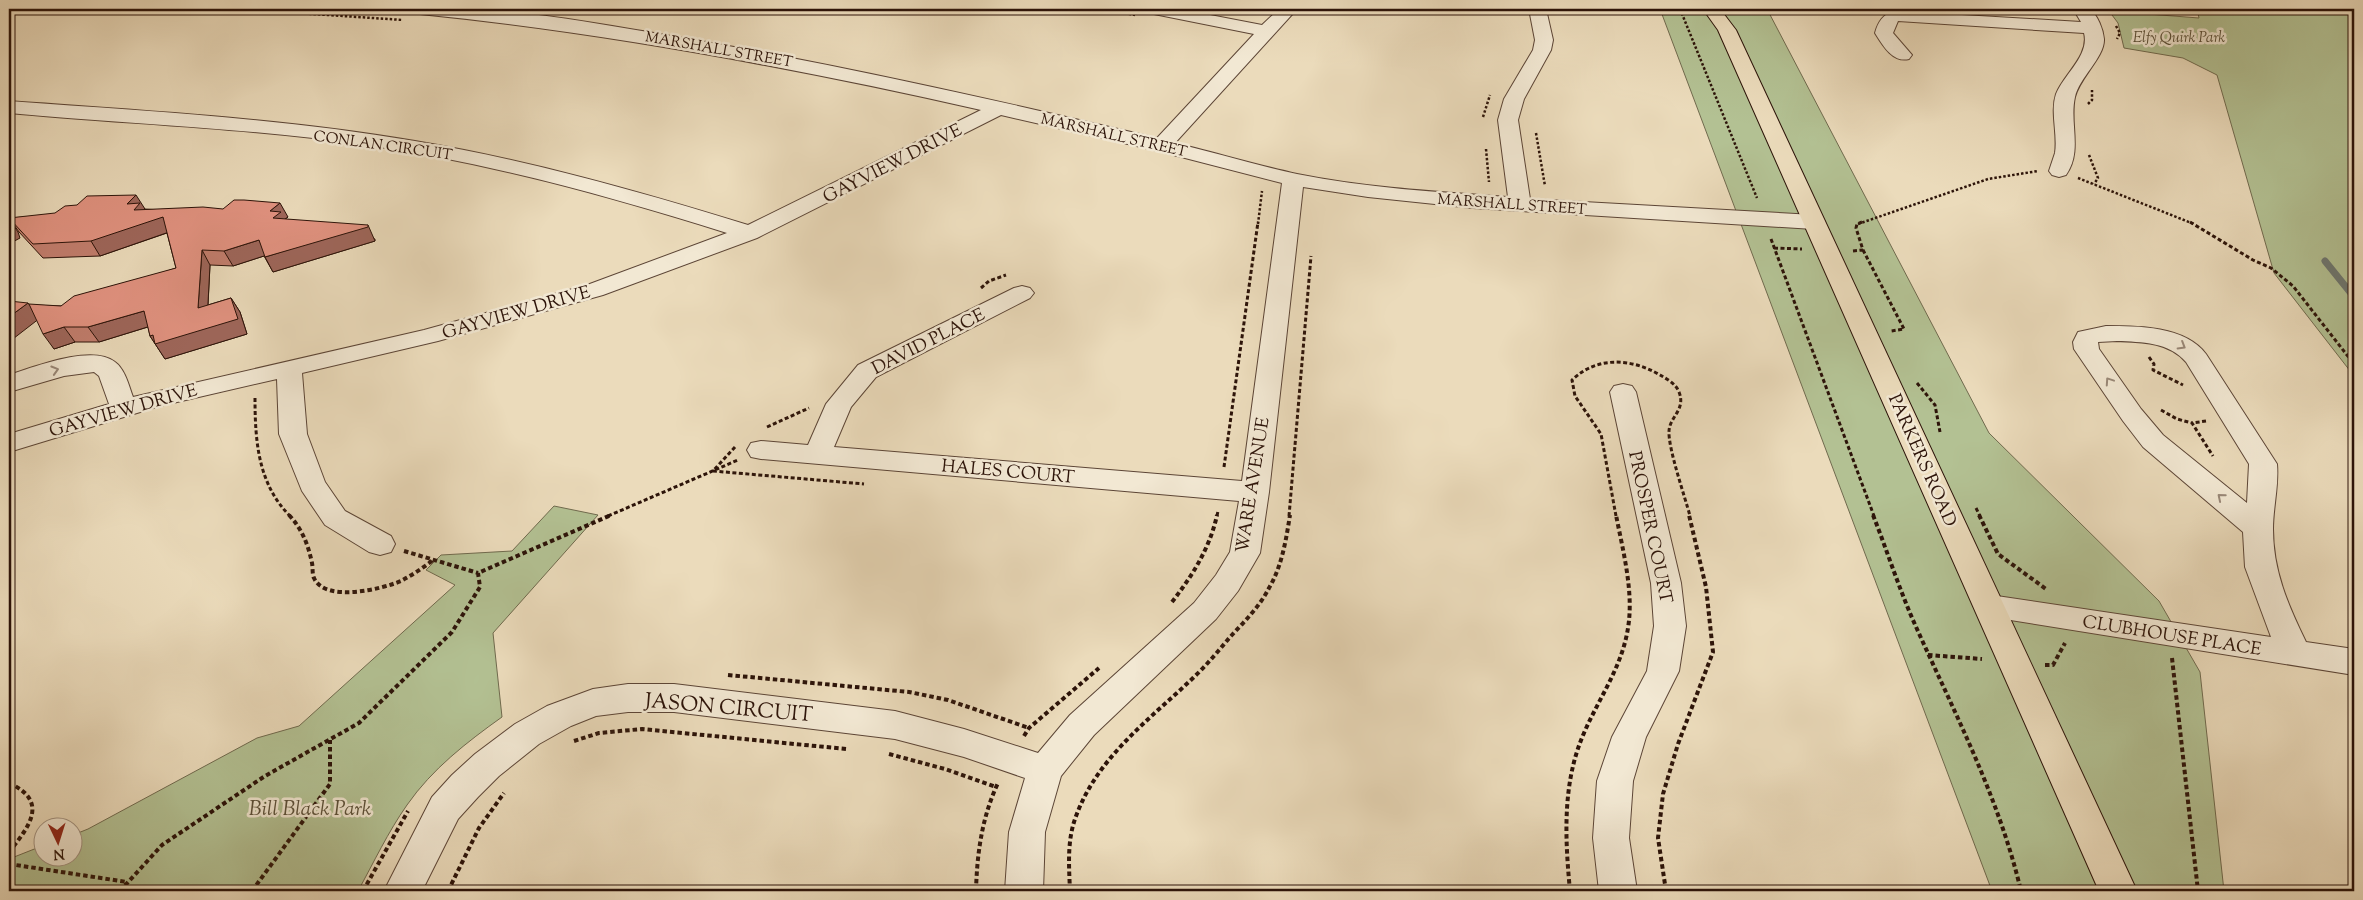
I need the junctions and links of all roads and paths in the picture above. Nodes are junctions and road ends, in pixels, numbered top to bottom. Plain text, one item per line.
1 (16, 9) edge
2 (237, 9) edge
3 (1154, 9) edge
4 (1289, 9) edge
5 (1538, 9) edge
6 (1680, 9) edge
7 (1712, 9) edge
8 (1727, 9) edge
9 (2082, 9) edge
10 (9, 11) edge
11 (414, 15) edge
12 (2113, 22) dead end
13 (2093, 28) junction
14 (1727, 30) junction
15 (1266, 31) junction
16 (2112, 43) dead end
17 (1903, 55) dead end
18 (2091, 85) dead end
19 (9, 107) edge
20 (998, 109) junction
21 (2084, 109) dead end
22 (1534, 124) dead end
23 (1162, 145) junction
24 (2088, 152) dead end
25 (2059, 171) junction
26 (1293, 179) junction
27 (2094, 184) junction
28 (1263, 188) dead end
29 (1518, 195) junction
30 (1764, 219) junction
31 (1814, 222) junction
32 (749, 233) junction
33 (1774, 248) junction
34 (1827, 250) junction
35 (1863, 250) junction
36 (1016, 284) joint
37 (978, 292) dead end
38 (1893, 338) dead end
39 (2354, 364) edge
40 (289, 367) junction
41 (1915, 378) dead end
42 (9, 384) edge
43 (1623, 392) dead end
44 (813, 402) dead end
45 (123, 408) junction
46 (1940, 433) dead end
47 (755, 440) junction
48 (9, 443) edge
49 (818, 455) junction
50 (713, 471) junction
51 (872, 484) dead end
52 (1255, 492) junction
53 (1973, 502) dead end
54 (1216, 504) junction
55 (2258, 528) junction
56 (380, 544) joint
57 (478, 573) junction
58 (1990, 607) junction
59 (1167, 608) dead end
60 (2066, 619) junction
61 (2295, 653) junction
62 (1927, 655) junction
63 (2181, 657) dead end
64 (2015, 662) junction
65 (2354, 662) edge
66 (1102, 666) dead end
67 (330, 739) junction
68 (572, 742) dead end
69 (849, 749) dead end
70 (885, 753) dead end
71 (1012, 757) junction
72 (1045, 770) junction
73 (9, 783) edge
74 (996, 787) junction
75 (505, 791) dead end
76 (9, 852) edge
77 (9, 864) edge
78 (127, 882) junction
79 (120, 891) edge
80 (252, 891) edge
81 (403, 891) edge
82 (448, 891) edge
83 (976, 891) edge
84 (1024, 891) edge
85 (1618, 891) edge
86 (2021, 891) edge
87 (2118, 891) edge
88 (2198, 891) edge

1 - 10 path
2 - 11 path
3 - 15 street
4 - 15 street
5 - 29 street
6 - 30 path
7 - 14 main road, PARKERS ROAD
8 - 14 main road, PARKERS ROAD
9 - 13 street
11 - 20 street, MARSHALL STREET
12 - 16 path
13 - 17 street
13 - 25 street
14 - 31 main road, PARKERS ROAD
15 - 23 street
18 - 21 path
19 - 32 street, CONLAN CIRCUIT
20 - 23 street, MARSHALL STREET
20 - 32 street, GAYVIEW DRIVE
22 - 29 path
23 - 26 street, MARSHALL STREET
24 - 27 path
25 - 27 path
25 - 35 path
26 - 29 street, MARSHALL STREET
26 - 52 street, WARE AVENUE
27 - 39 path
28 - 54 path
29 - 30 street, MARSHALL STREET
30 - 31 street, MARSHALL STREET
30 - 33 path
31 - 34 main road, PARKERS ROAD
32 - 40 street, GAYVIEW DRIVE
33 - 34 path
33 - 62 path
34 - 35 path
34 - 58 main road, PARKERS ROAD
35 - 38 path
36 - 37 path
36 - 49 street, DAVID PLACE
40 - 45 street, GAYVIEW DRIVE
40 - 56 street
41 - 46 path
42 -> 45 street
43 - 85 street, PROSPER COURT
44 - 47 path
45 - 48 street, GAYVIEW DRIVE
47 - 49 street, HALES COURT
47 - 50 path
47 - 50 path
49 - 54 street, HALES COURT
50 - 51 path
50 - 57 path
52 - 54 street, HALES COURT
52 - 72 street, WARE AVENUE
53 - 60 path
54 - 59 path
55 -> 55 street
55 - 61 street
56 - 57 path
57 - 67 path
58 - 60 street, CLUBHOUSE PLACE
58 - 64 main road, PARKERS ROAD
60 - 61 street, CLUBHOUSE PLACE
60 - 64 path
61 - 65 street, CLUBHOUSE PLACE
62 - 64 path
62 - 86 path
63 - 88 path
64 - 87 main road, PARKERS ROAD
66 - 71 path
67 - 78 path
67 - 80 path
68 - 69 path
70 - 74 path
71 - 72 street, JASON CIRCUIT
71 - 74 path
71 - 81 street, JASON CIRCUIT
72 - 84 street, WARE AVENUE
73 - 76 path
74 - 83 path
75 - 82 path
77 - 78 path
78 - 79 path

